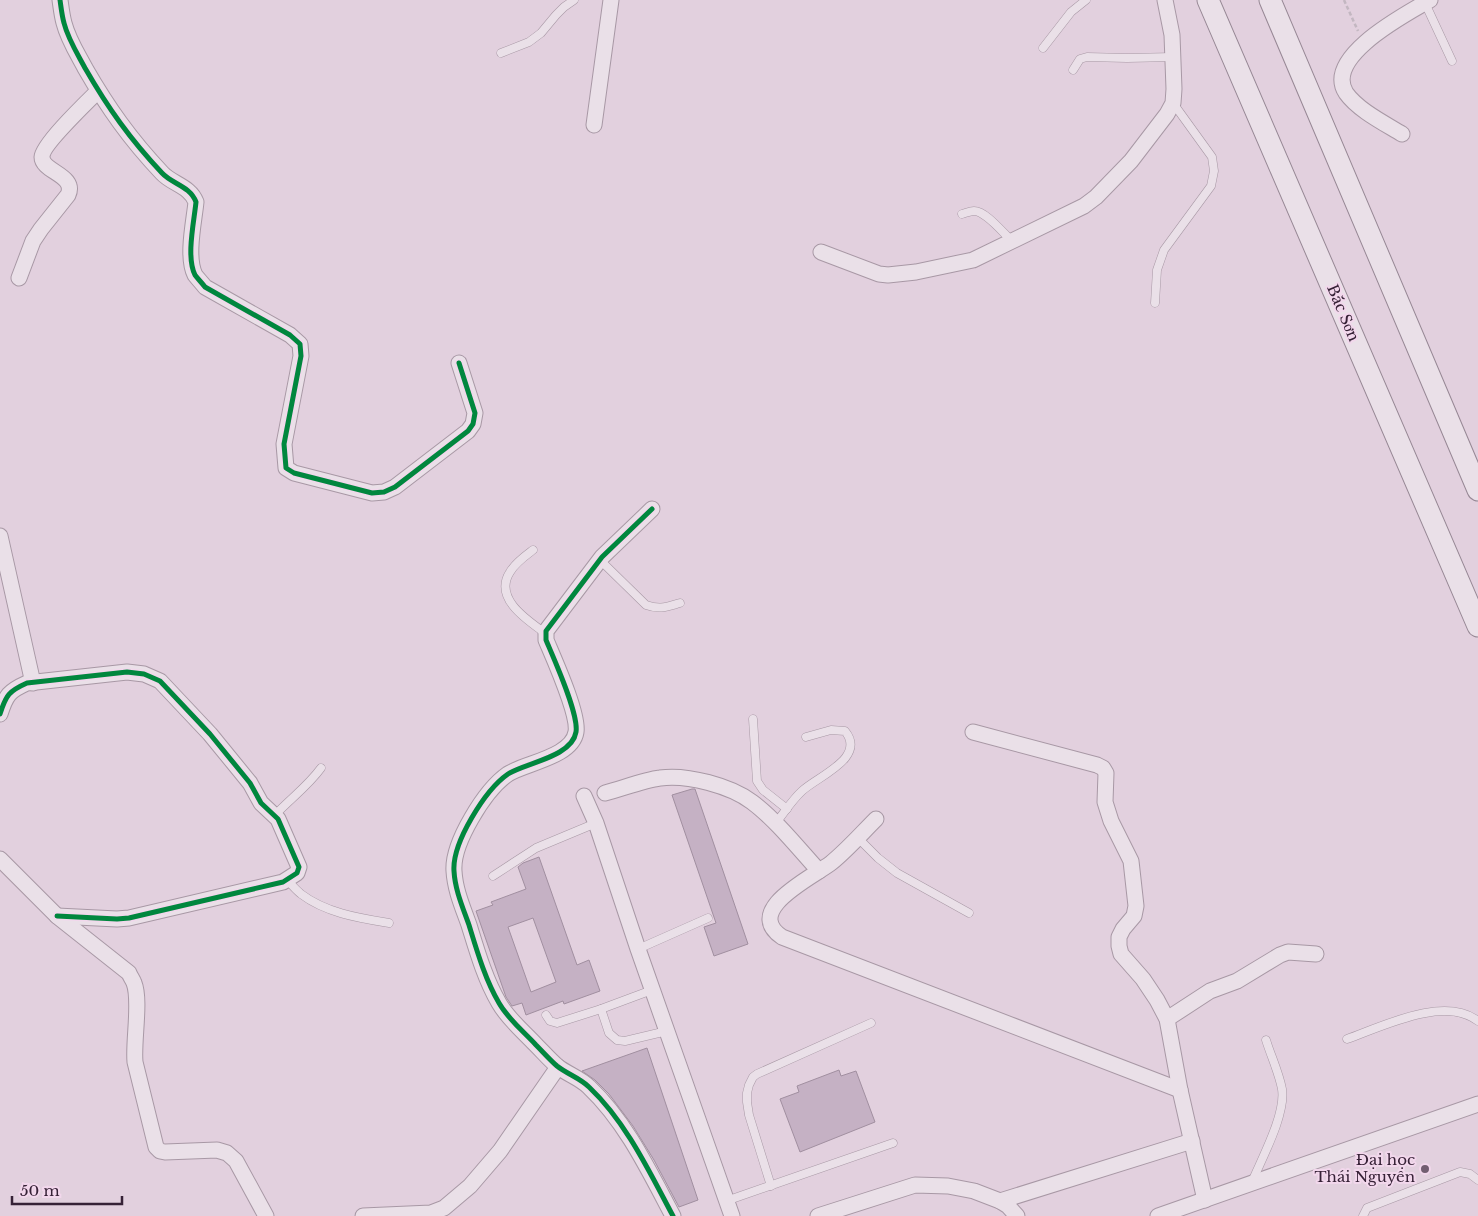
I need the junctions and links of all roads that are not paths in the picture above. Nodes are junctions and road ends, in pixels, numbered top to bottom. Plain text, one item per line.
1 (60, 0) edge
2 (574, 0) edge
3 (611, 0) edge
4 (1086, 0) edge
5 (1165, 0) edge
6 (1208, 0) edge
7 (1270, 0) edge
8 (1427, 1) edge
9 (1043, 48) dead end
10 (501, 53) dead end
11 (1173, 57) junction
12 (1452, 61) dead end
13 (1073, 70) dead end
14 (98, 91) junction
15 (1172, 104) junction
16 (594, 125) dead end
17 (1402, 134) dead end
18 (962, 214) dead end
19 (1012, 241) junction
20 (821, 252) dead end
21 (19, 278) dead end
22 (1155, 303) dead end
23 (459, 363) dead end
24 (1478, 490) edge
25 (652, 509) dead end
26 (0, 536) edge
27 (533, 550) dead end
28 (600, 560) junction
29 (680, 603) dead end
30 (1478, 626) edge
31 (545, 633) junction
32 (34, 682) junction
33 (2, 704) edge
34 (754, 719) dead end
35 (973, 732) dead end
36 (806, 737) dead end
37 (321, 768) dead end
38 (605, 793) dead end
39 (584, 796) dead end
40 (787, 808) junction
41 (275, 815) junction
42 (876, 819) dead end
43 (596, 823) junction
44 (775, 824) junction
45 (857, 837) junction
46 (0, 858) edge
47 (819, 871) junction
48 (493, 876) dead end
49 (287, 880) junction
50 (969, 913) dead end
51 (57, 916) junction
52 (708, 918) dead end
53 (389, 923) dead end
54 (638, 949) junction
55 (1316, 954) dead end
56 (652, 990) junction
57 (601, 1009) junction
58 (546, 1015) dead end
59 (1167, 1019) junction
60 (1478, 1021) edge
61 (871, 1023) dead end
62 (667, 1031) junction
63 (1347, 1039) dead end
64 (1266, 1040) dead end
65 (558, 1066) junction
66 (1180, 1090) junction
67 (1478, 1104) edge
68 (1192, 1141) junction
69 (893, 1143) dead end
70 (1478, 1180) edge
71 (1251, 1184) junction
72 (771, 1186) junction
73 (1205, 1200) junction
74 (726, 1201) junction
75 (1000, 1201) junction
76 (1184, 1212) edge
77 (266, 1216) edge
78 (363, 1216) edge
79 (673, 1216) edge
80 (732, 1216) edge
81 (818, 1216) edge
82 (1018, 1216) edge
83 (1158, 1216) edge
84 (1363, 1216) edge

1 - 14 street
2 - 10 lane
3 - 16 street
4 - 9 lane
5 - 11 street
6 - 30 main road, Bắc Sơn
7 - 24 main road
8 - 12 lane
8 - 17 street
11 - 13 lane
11 - 15 street
14 - 21 street
14 - 23 street
15 - 19 street
15 - 22 lane
18 - 19 lane
19 - 20 street
25 - 28 street
26 - 32 street
27 - 31 lane
28 - 29 lane
28 - 31 street
31 - 65 street
32 - 33 street
32 - 41 street
34 - 40 lane
35 - 59 street
36 - 40 lane
37 - 41 lane
38 - 44 street
39 - 43 street
40 - 44 lane
41 - 49 street
42 - 45 street
43 - 48 lane
43 - 54 street
44 - 47 street
45 - 47 street
45 - 50 lane
46 - 51 street
47 - 66 street
49 - 51 street
49 - 53 lane
51 - 77 street
52 - 54 lane
54 - 56 street
55 - 59 street
56 - 57 lane
56 - 62 street
57 - 58 lane
57 - 62 lane
59 - 66 street
60 - 63 lane
61 - 72 lane
62 - 74 street
64 - 71 lane
65 - 78 street
65 - 79 street
66 - 68 street
67 - 71 street
68 - 73 street
68 - 75 street
69 - 72 lane
70 - 84 lane
71 - 73 street
72 - 74 lane
73 - 76 street
74 - 80 street
75 - 81 street
75 - 82 street
76 - 83 street

